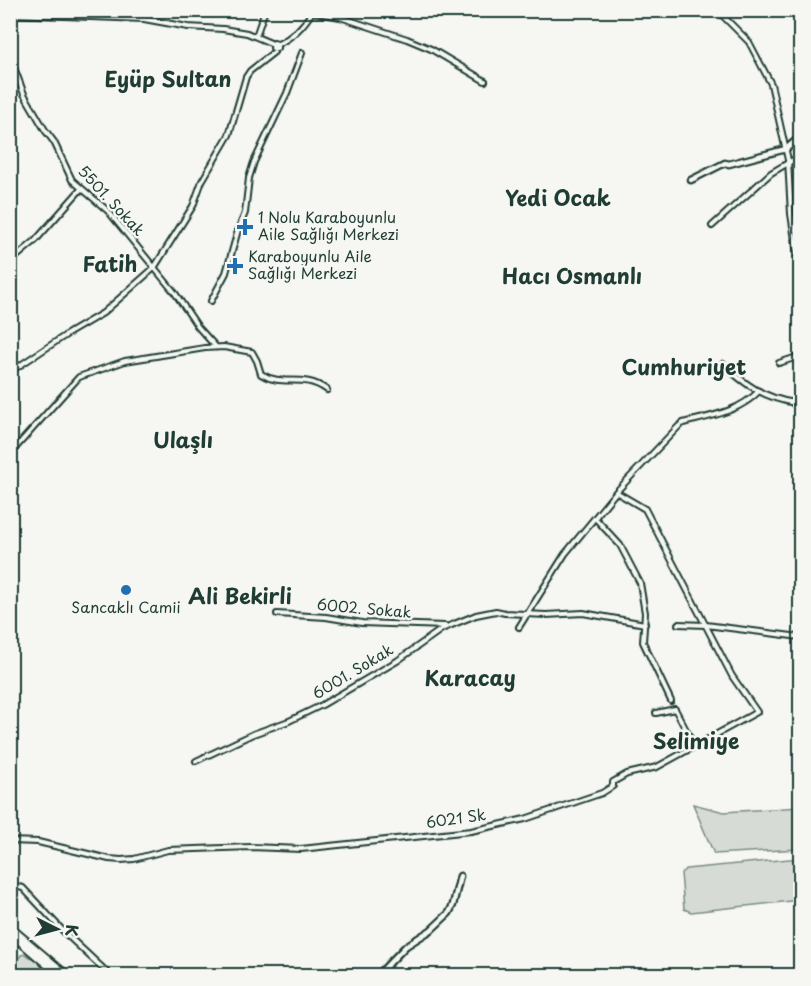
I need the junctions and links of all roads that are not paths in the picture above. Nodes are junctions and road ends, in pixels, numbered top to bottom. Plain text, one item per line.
1 (265, 10) edge
2 (717, 10) edge
3 (10, 14) edge
4 (256, 36) junction
5 (274, 52) dead end
6 (302, 53) dead end
7 (10, 57) edge
8 (485, 81) dead end
9 (801, 136) edge
10 (786, 149) junction
11 (801, 156) edge
12 (788, 162) junction
13 (729, 164) junction
14 (81, 189) junction
15 (712, 226) dead end
16 (10, 262) edge
17 (154, 268) junction
18 (801, 273) edge
19 (211, 301) dead end
20 (217, 347) junction
21 (801, 356) edge
22 (779, 363) dead end
23 (723, 364) dead end
24 (10, 372) edge
25 (327, 390) dead end
26 (759, 391) junction
27 (799, 404) edge
28 (10, 454) edge
29 (616, 492) junction
30 (595, 518) junction
31 (527, 613) junction
32 (277, 614) dead end
33 (645, 624) junction
34 (678, 624) dead end
35 (706, 625) junction
36 (449, 626) junction
37 (519, 627) dead end
38 (801, 637) edge
39 (671, 701) dead end
40 (656, 713) dead end
41 (694, 745) junction
42 (196, 761) dead end
43 (10, 841) edge
44 (460, 876) dead end
45 (10, 885) edge
46 (10, 927) edge
47 (10, 933) edge
48 (60, 975) edge
49 (68, 975) edge
50 (111, 975) edge
51 (377, 975) edge

1 - 4 street
2 - 10 street
3 - 4 street
4 - 8 street
5 - 17 street
6 - 19 street
7 - 14 street, 5501. Sokak
9 - 10 main road
10 - 12 street
10 - 13 main road
11 - 12 street
12 - 15 street
12 - 18 street
13 - 13 main road
14 - 16 street
14 - 17 street, 5501. Sokak
17 - 20 street, 5501. Sokak
17 - 24 street
20 - 25 street
20 - 28 street
21 - 22 street
23 - 26 street
26 - 27 street
26 - 29 street
29 - 30 street
29 - 35 street
30 - 31 street
30 - 33 street
31 - 33 street, 6001. Sokak
31 - 36 street, 6001. Sokak
31 - 37 street
32 - 36 street, 6002. Sokak
33 - 39 street
34 - 35 street
35 - 38 street
35 - 41 street, 6021 Sk
36 - 42 street, 6001. Sokak
40 - 41 street
41 - 43 street, 6021 Sk
44 - 51 main road
45 - 50 street
46 - 49 highway
47 - 48 highway

